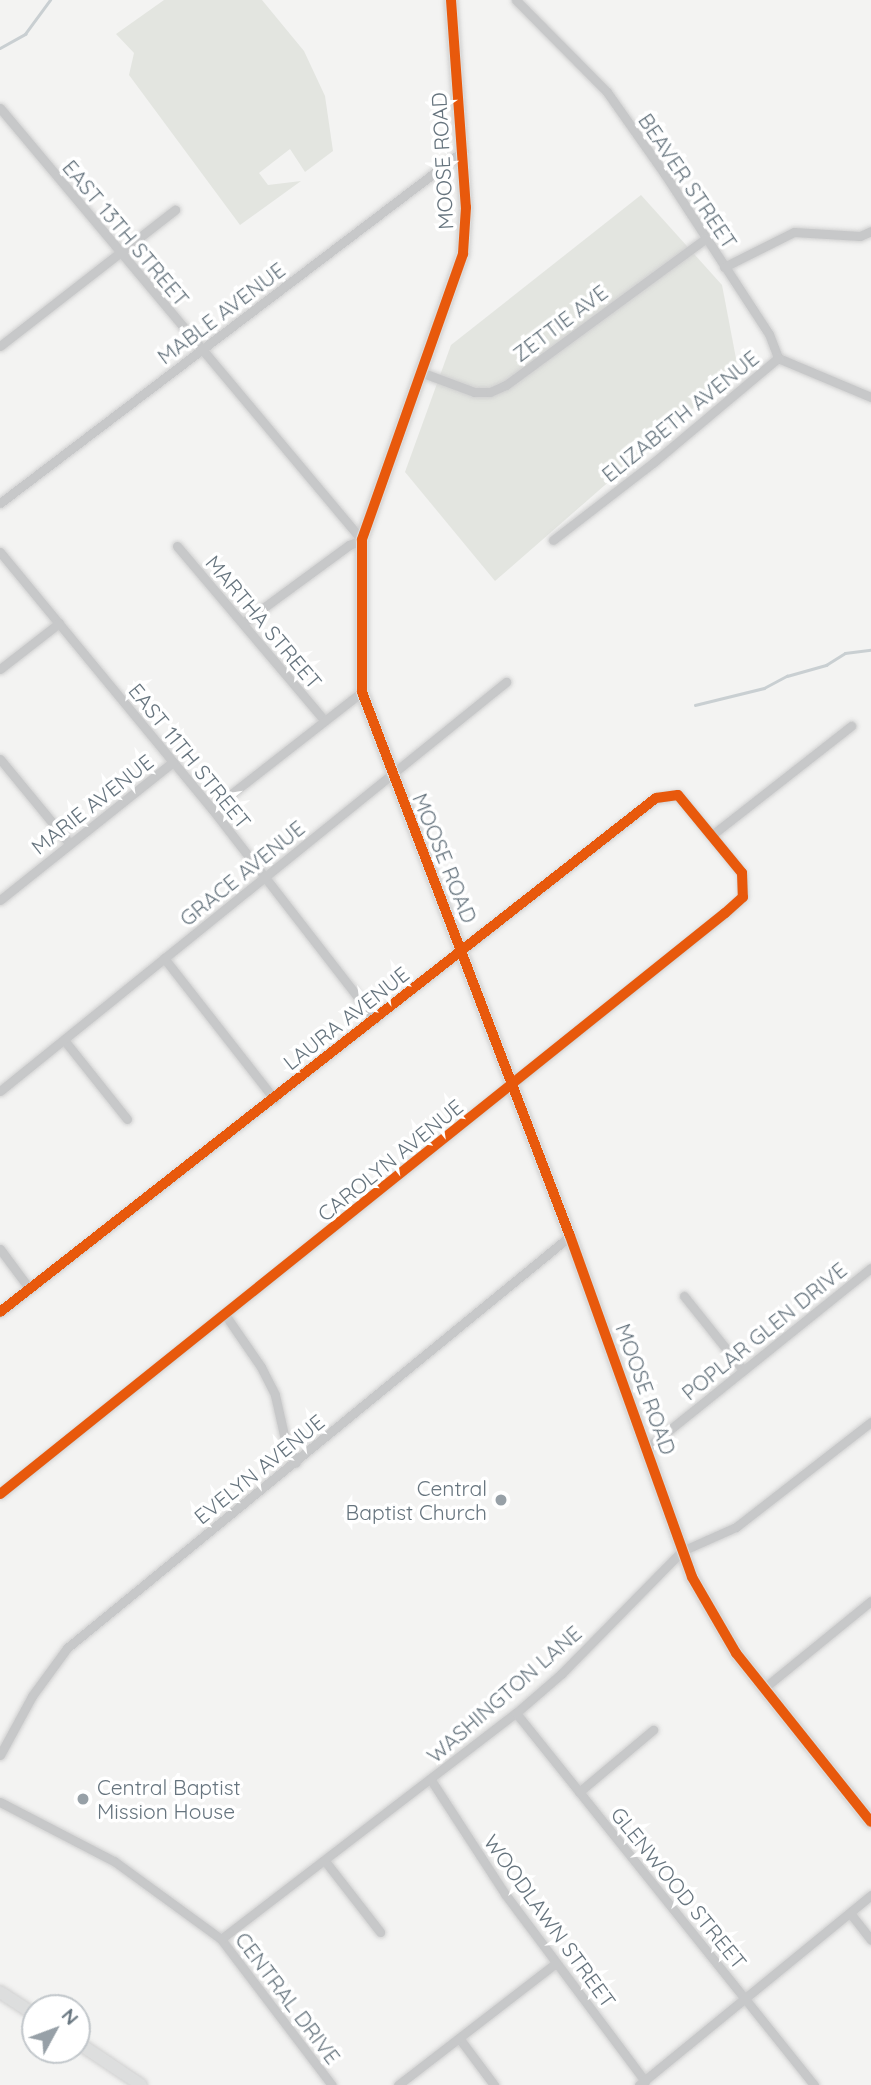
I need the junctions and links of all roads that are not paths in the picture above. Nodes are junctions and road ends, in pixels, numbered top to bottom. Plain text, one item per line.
1 (451, 0) edge
2 (516, 0) edge
3 (0, 108) edge
4 (463, 151) junction
5 (175, 210) dead end
6 (871, 232) edge
7 (706, 238) junction
8 (119, 252) junction
9 (724, 267) junction
10 (0, 346) edge
11 (200, 350) junction
12 (778, 358) junction
13 (423, 373) junction
14 (871, 397) edge
15 (0, 503) edge
16 (362, 540) junction
17 (553, 540) dead end
18 (177, 546) dead end
19 (0, 552) edge
20 (59, 623) junction
21 (243, 623) junction
22 (0, 669) edge
23 (506, 682) dead end
24 (362, 692) junction
25 (324, 720) junction
26 (851, 726) dead end
27 (0, 759) edge
28 (173, 762) junction
29 (392, 775) junction
30 (212, 809) junction
31 (712, 835) junction
32 (69, 843) junction
33 (265, 877) junction
34 (0, 900) edge
35 (461, 952) junction
36 (164, 958) junction
37 (375, 1019) junction
38 (64, 1040) junction
39 (513, 1086) junction
40 (0, 1091) edge
41 (274, 1099) junction
42 (127, 1119) dead end
43 (570, 1236) junction
44 (0, 1249) edge
45 (871, 1268) edge
46 (29, 1288) junction
47 (684, 1296) dead end
48 (0, 1312) edge
49 (226, 1316) junction
50 (743, 1370) junction
51 (871, 1422) edge
52 (647, 1448) junction
53 (296, 1463) junction
54 (0, 1494) edge
55 (682, 1551) junction
56 (871, 1601) edge
57 (763, 1689) junction
58 (516, 1713) junction
59 (653, 1730) dead end
60 (0, 1755) edge
61 (431, 1780) junction
62 (579, 1792) junction
63 (0, 1802) edge
64 (871, 1822) edge
65 (326, 1861) junction
66 (871, 1895) edge
67 (850, 1913) junction
68 (380, 1932) dead end
69 (221, 1939) junction
70 (871, 1940) edge
71 (556, 1964) junction
72 (0, 1992) edge
73 (744, 1997) junction
74 (21, 2006) edge
75 (459, 2038) junction
76 (91, 2051) edge
77 (642, 2083) edge
78 (141, 2085) edge
79 (332, 2085) edge
80 (398, 2085) edge
81 (494, 2085) edge
82 (814, 2085) edge

1 - 4 street, MOOSE ROAD
2 - 7 street, BEAVER STREET
3 - 8 street, EAST 13TH STREET
4 - 11 street, MABLE AVENUE
4 - 13 street, MOOSE ROAD
5 - 8 street
6 - 9 street, BEAVER STREET
7 - 9 street, BEAVER STREET
7 - 13 street, ZETTIE AVE
8 - 10 street
8 - 11 street, EAST 13TH STREET
9 - 12 street, ELIZABETH AVENUE
11 - 15 street, MABLE AVENUE
11 - 16 street, EAST 13TH STREET
12 - 14 street
12 - 17 street, ELIZABETH AVENUE
13 - 16 street, MOOSE ROAD
16 - 21 street
16 - 24 street, MOOSE ROAD
18 - 21 street, MARTHA STREET
19 - 20 street, EAST 11TH STREET
20 - 22 street
20 - 28 street, EAST 11TH STREET
21 - 25 street, MARTHA STREET
23 - 29 street, GRACE AVENUE
24 - 25 street
24 - 29 street, MOOSE ROAD
25 - 30 street
26 - 31 street
27 - 32 street
28 - 30 street, EAST 11TH STREET
28 - 32 street, MARIE AVENUE
29 - 33 street, GRACE AVENUE
29 - 35 street, MOOSE ROAD
30 - 33 street, EAST 11TH STREET
31 - 35 street, LAURA AVENUE
31 - 39 street, CAROLYN AVENUE
32 - 34 street, MARIE AVENUE
33 - 36 street, GRACE AVENUE
33 - 37 street, EAST 11TH STREET
35 - 37 street, LAURA AVENUE
35 - 39 street, MOOSE ROAD
36 - 38 street, GRACE AVENUE
36 - 41 street
37 - 41 street, LAURA AVENUE
38 - 40 street, GRACE AVENUE
38 - 42 street
39 - 43 street, MOOSE ROAD
39 - 49 street, CAROLYN AVENUE
41 - 46 street, LAURA AVENUE
43 - 52 street, MOOSE ROAD
43 - 53 street, EVELYN AVENUE
44 - 46 street
45 - 50 street, POPLAR GLEN DRIVE
46 - 48 street, LAURA AVENUE
47 - 50 street
49 - 53 street
49 - 54 street, CAROLYN AVENUE
50 - 52 street, POPLAR GLEN DRIVE
51 - 55 street, WASHINGTON LANE
52 - 55 street, MOOSE ROAD
53 - 60 street, EVELYN AVENUE
55 - 57 street, MOOSE ROAD
55 - 58 street, WASHINGTON LANE
56 - 57 street
57 - 64 street, MOOSE ROAD
58 - 61 street, WASHINGTON LANE
58 - 62 street, GLENWOOD STREET
59 - 62 street
61 - 65 street, WASHINGTON LANE
61 - 71 street, WOODLAWN STREET
62 - 73 street, GLENWOOD STREET
63 - 69 street, CENTRAL DRIVE
65 - 68 street
65 - 69 street, WASHINGTON LANE
66 - 67 street
67 - 70 street
67 - 73 street
69 - 79 street, CENTRAL DRIVE
71 - 75 street
71 - 77 street, WOODLAWN STREET
72 - 74 street
73 - 77 street
73 - 82 street, GLENWOOD STREET
75 - 80 street
75 - 81 street
76 - 78 street

